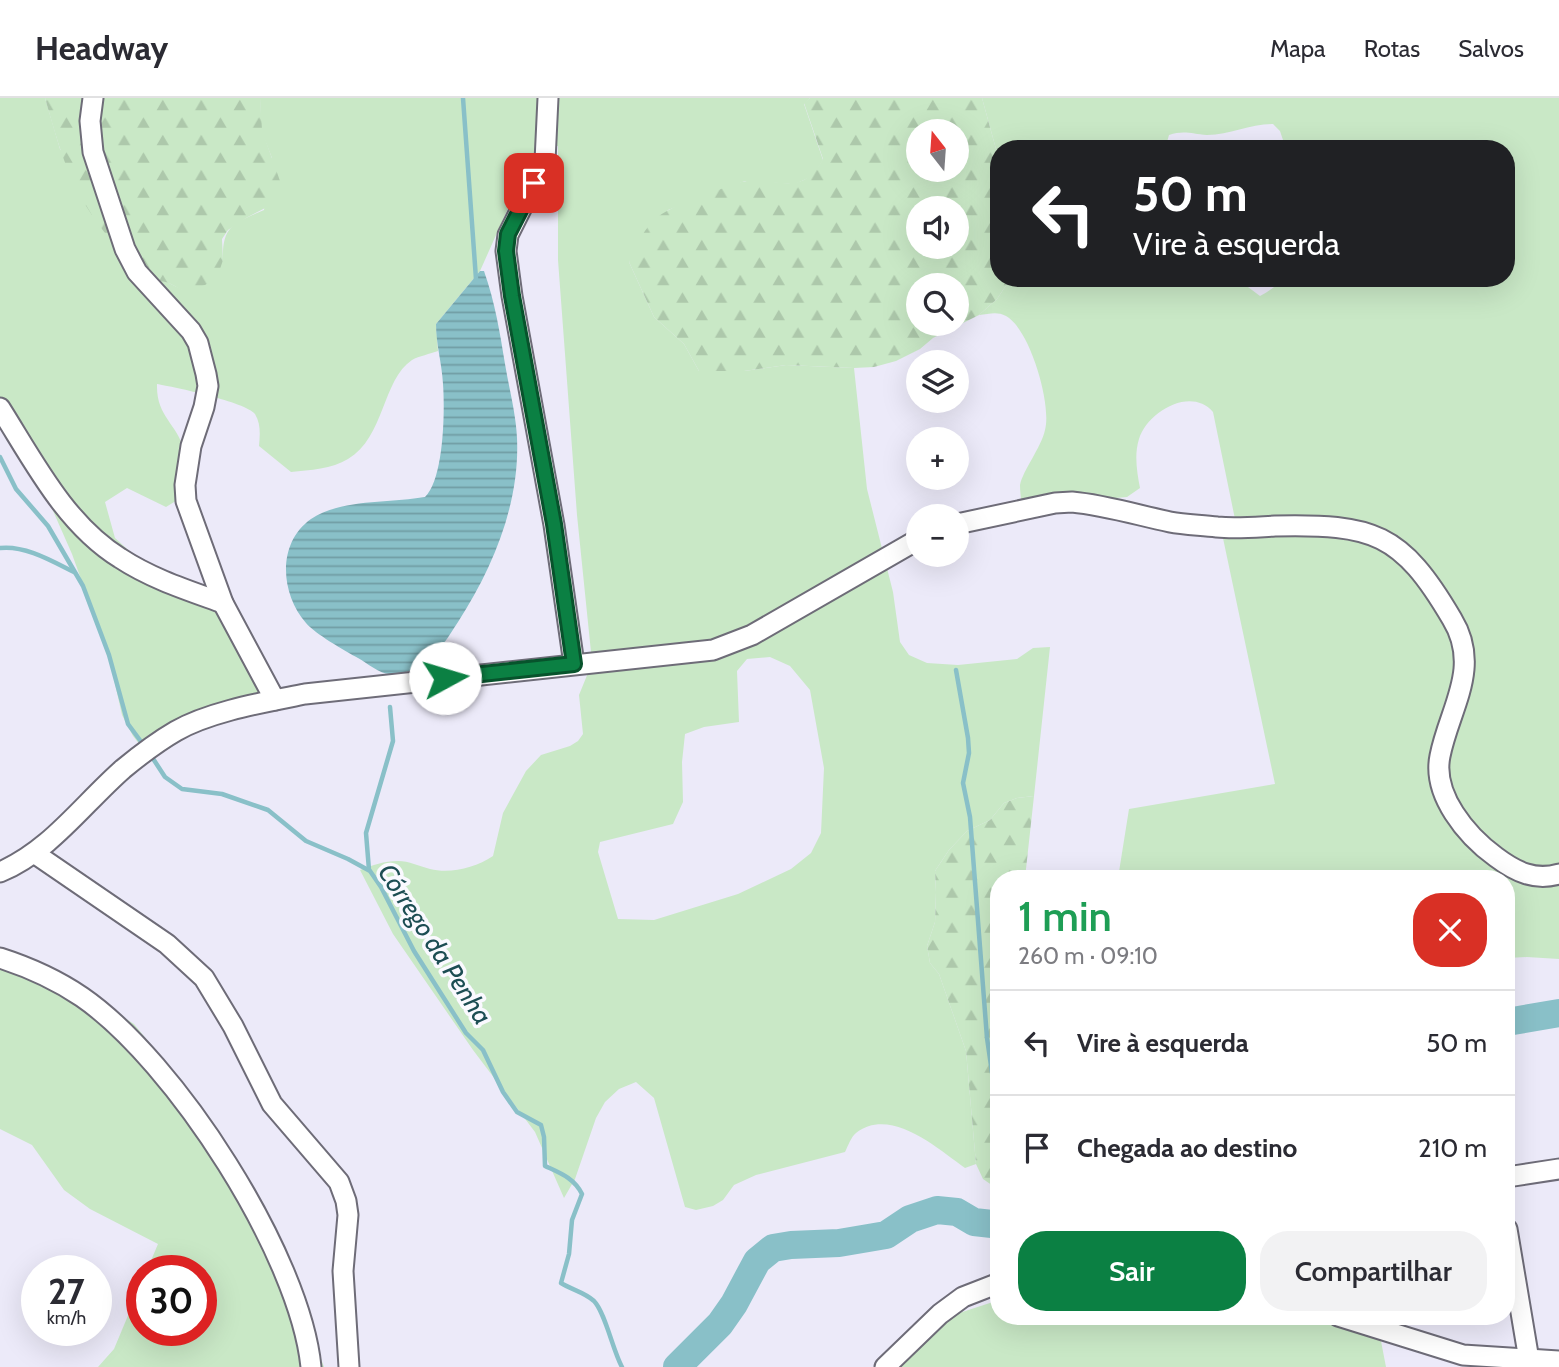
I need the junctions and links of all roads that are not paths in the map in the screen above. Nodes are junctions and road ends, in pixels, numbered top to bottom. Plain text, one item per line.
1 (93, 98) edge
2 (548, 98) edge
3 (0, 408) edge
4 (969, 521) edge
5 (906, 546) edge
6 (223, 603) junction
7 (574, 664) junction
8 (275, 700) junction
9 (34, 853) junction
10 (0, 872) edge
11 (1559, 874) edge
12 (0, 958) edge
13 (1559, 1169) edge
14 (1515, 1176) edge
15 (1515, 1277) edge
16 (990, 1286) edge
17 (1367, 1325) edge
18 (1529, 1360) junction
19 (1559, 1361) edge
20 (312, 1367) edge
21 (349, 1367) edge
22 (885, 1367) edge

1 - 6 street
2 - 7 street
3 - 6 street
4 - 11 street
5 - 7 street
6 - 8 street
7 - 8 street
8 - 9 street
9 - 10 street
9 - 21 street
12 - 20 street
13 - 14 street
15 - 18 street
16 - 22 street
17 - 18 street
18 - 19 street

